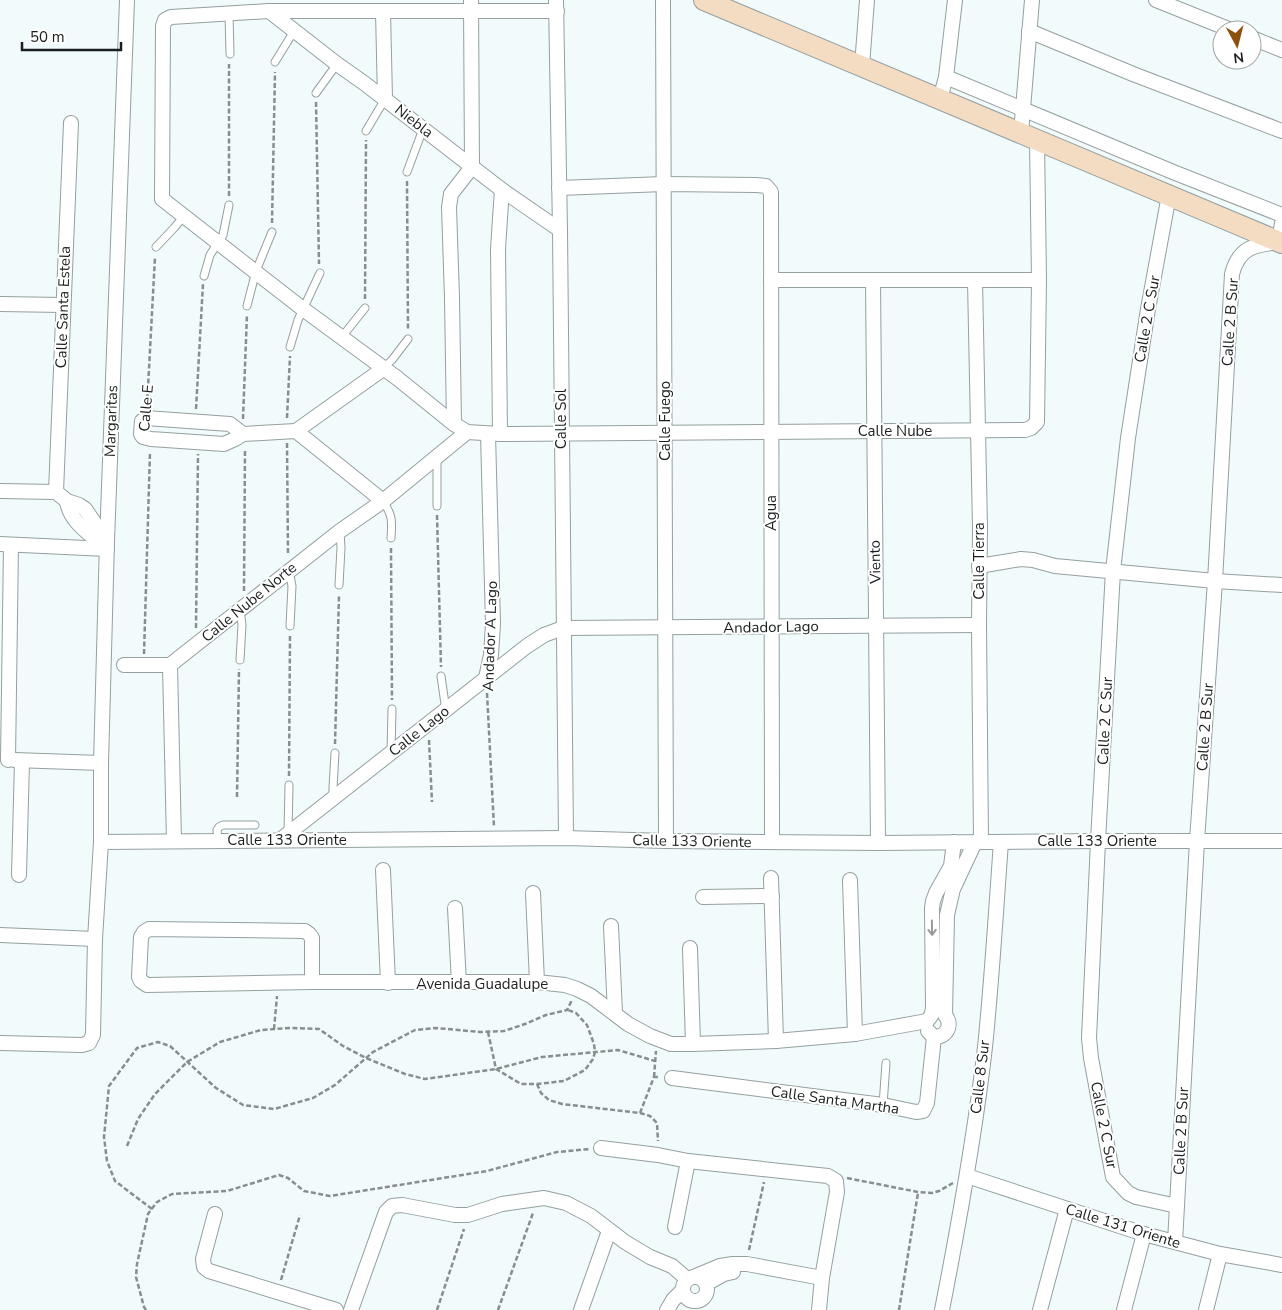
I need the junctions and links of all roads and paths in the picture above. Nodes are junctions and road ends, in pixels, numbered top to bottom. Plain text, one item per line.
1 (126, 0) edge
2 (663, 0) edge
3 (704, 0) edge
4 (867, 0) edge
5 (956, 0) edge
6 (1032, 0) edge
7 (1156, 0) edge
8 (556, 5) edge
9 (398, 6) edge
10 (471, 6) edge
11 (269, 11) junction
12 (383, 11) junction
13 (230, 14) junction
14 (1212, 22) edge
15 (294, 31) junction
16 (1029, 31) junction
17 (1262, 42) edge
18 (1282, 50) edge
19 (230, 54) joint
20 (275, 62) joint
21 (336, 64) junction
22 (862, 66) junction
23 (946, 77) junction
24 (316, 93) joint
25 (385, 99) junction
26 (940, 99) junction
27 (1023, 109) junction
28 (71, 123) dead end
29 (423, 129) junction
30 (366, 131) joint
31 (1282, 131) edge
32 (1029, 137) junction
33 (472, 166) junction
34 (407, 172) joint
35 (664, 184) junction
36 (558, 188) junction
37 (502, 190) junction
38 (1169, 195) junction
39 (229, 205) joint
40 (1282, 215) edge
41 (184, 216) junction
42 (560, 230) junction
43 (272, 232) joint
44 (1281, 236) edge
45 (218, 243) junction
46 (156, 247) joint
47 (256, 271) junction
48 (320, 273) joint
49 (204, 276) joint
50 (771, 280) junction
51 (873, 280) junction
52 (975, 280) junction
53 (1039, 280) junction
54 (0, 304) edge
55 (63, 305) junction
56 (248, 306) joint
57 (366, 308) joint
58 (303, 309) junction
59 (341, 338) junction
60 (408, 339) joint
61 (290, 347) joint
62 (383, 369) junction
63 (146, 418) junction
64 (195, 421) junction
65 (454, 424) junction
66 (291, 431) junction
67 (978, 431) junction
68 (467, 432) junction
69 (771, 432) junction
70 (874, 432) junction
71 (665, 433) junction
72 (243, 434) junction
73 (494, 434) junction
74 (561, 434) junction
75 (151, 439) junction
76 (196, 442) junction
77 (437, 456) junction
78 (0, 490) edge
79 (61, 496) junction
80 (383, 501) junction
81 (437, 506) joint
82 (340, 531) junction
83 (391, 538) joint
84 (5, 544) edge
85 (107, 545) junction
86 (979, 566) junction
87 (289, 571) junction
88 (1113, 571) junction
89 (1215, 581) junction
90 (339, 585) joint
91 (1282, 585) edge
92 (243, 607) junction
93 (979, 625) junction
94 (290, 626) joint
95 (876, 626) junction
96 (772, 627) junction
97 (563, 628) junction
98 (666, 628) junction
99 (196, 645) junction
100 (240, 660) joint
101 (124, 665) dead end
102 (144, 665) junction
103 (170, 665) junction
104 (441, 676) joint
105 (486, 678) junction
106 (448, 708) junction
107 (392, 709) joint
108 (428, 724) junction
109 (391, 752) junction
110 (335, 754) joint
111 (10, 760) edge
112 (101, 763) junction
113 (288, 785) joint
114 (237, 797) dead end
115 (334, 798) junction
116 (432, 802) dead end
117 (255, 825) dead end
118 (284, 837) junction
119 (566, 838) junction
120 (494, 839) junction
121 (174, 841) junction
122 (218, 841) junction
123 (666, 841) junction
124 (1098, 841) junction
125 (1197, 841) junction
126 (1282, 841) edge
127 (101, 842) junction
128 (772, 842) junction
129 (954, 842) junction
130 (978, 842) junction
131 (1001, 842) junction
132 (878, 843) junction
133 (383, 870) dead end
134 (19, 875) dead end
135 (771, 878) dead end
136 (850, 880) dead end
137 (533, 892) dead end
138 (936, 893) junction
139 (772, 896) junction
140 (703, 897) dead end
141 (950, 898) junction
142 (455, 908) dead end
143 (611, 926) dead end
144 (0, 934) edge
145 (95, 938) junction
146 (690, 948) dead end
147 (312, 982) junction
148 (537, 982) junction
149 (278, 983) junction
150 (388, 983) junction
151 (459, 983) junction
152 (577, 989) junction
153 (567, 1010) junction
154 (615, 1013) junction
155 (927, 1021) junction
156 (274, 1029) junction
157 (488, 1032) junction
158 (855, 1034) junction
159 (938, 1036) junction
160 (658, 1039) junction
161 (776, 1041) junction
162 (0, 1043) edge
163 (693, 1044) junction
164 (595, 1052) junction
165 (366, 1058) junction
166 (655, 1061) junction
167 (187, 1062) junction
168 (886, 1063) dead end
169 (496, 1069) junction
170 (654, 1077) junction
171 (672, 1078) joint
172 (536, 1084) junction
173 (882, 1105) junction
174 (640, 1113) junction
175 (127, 1146) dead end
176 (601, 1148) joint
177 (658, 1155) junction
178 (688, 1161) junction
179 (766, 1170) junction
180 (967, 1176) junction
181 (836, 1181) junction
182 (918, 1192) junction
183 (538, 1199) junction
184 (1177, 1206) junction
185 (152, 1209) junction
186 (1067, 1209) junction
187 (215, 1214) dead end
188 (300, 1214) dead end
189 (468, 1216) junction
190 (675, 1228) dead end
191 (609, 1231) junction
192 (1144, 1234) junction
193 (1176, 1242) junction
194 (1220, 1254) junction
195 (747, 1264) junction
196 (1282, 1265) edge
197 (693, 1282) junction
198 (822, 1283) junction
199 (278, 1291) junction
200 (699, 1305) edge
201 (146, 1310) edge
202 (336, 1310) edge
203 (351, 1310) edge
204 (437, 1310) edge
205 (498, 1310) edge
206 (581, 1310) edge
207 (667, 1310) edge
208 (819, 1310) edge
209 (899, 1310) edge
210 (942, 1310) edge
211 (1040, 1310) edge
212 (1124, 1310) edge
213 (1206, 1310) edge

1 - 85 street, Margaritas
2 - 35 street, Calle Fuego
3 - 22 main road
4 - 22 street
5 - 23 street
6 - 16 street, Calle Nube
7 - 14 street
8 - 10 street
8 - 36 street, Calle Sol
9 - 10 street
9 - 12 street
10 - 33 street
11 - 12 street
11 - 13 street
11 - 15 street, Niebla
12 - 25 street
13 - 19 lane
13 - 41 street
15 - 20 lane
15 - 21 street, Niebla
16 - 27 street, Calle Nube
16 - 31 street
17 - 18 street
19 - 39 path
20 - 43 path
21 - 24 lane
21 - 25 street, Niebla
22 - 26 main road
23 - 26 street
23 - 27 street
24 - 48 path
25 - 29 street, Niebla
25 - 30 lane
26 - 32 main road
27 - 32 street, Calle Nube
27 - 40 street
28 - 55 street, Calle Santa Estela
29 - 33 street, Niebla
29 - 34 lane
30 - 57 path
32 - 38 main road
32 - 53 street, Calle Nube
33 - 37 street, Niebla
33 - 65 street
34 - 60 path
35 - 36 street
35 - 50 street, Agua
35 - 71 street, Calle Fuego
36 - 42 street, Calle Sol
37 - 42 street, Niebla
37 - 73 street, Andador A Lago
38 - 44 main road
38 - 88 street, Calle 2 C Sur
39 - 45 lane
41 - 45 street
41 - 46 lane
42 - 74 street, Calle Sol
43 - 47 lane
44 - 89 street, Calle 2 B Sur
45 - 47 street
45 - 49 lane
46 - 63 path, Calle E
47 - 56 lane
47 - 58 street
48 - 58 lane
49 - 64 path
50 - 51 street
50 - 69 street, Agua
51 - 52 street
51 - 70 street, Viento
52 - 53 street
52 - 67 street, Calle Tierra
53 - 67 street, Calle Nube
54 - 55 street
55 - 79 street, Calle Santa Estela
56 - 72 path
57 - 59 lane
58 - 59 street
58 - 61 lane
59 - 62 street
60 - 62 lane
61 - 66 path
62 - 65 street
62 - 66 street
63 - 64 street
63 - 75 street, Calle E
64 - 72 street
65 - 68 street
66 - 72 street
66 - 80 street
66 - 87 path
67 - 70 street, Calle Nube
67 - 86 street, Calle Tierra
68 - 73 street, Calle Nube
68 - 77 street, Calle Nube Norte
69 - 70 street, Calle Nube
69 - 71 street, Calle Nube
69 - 96 street, Agua
70 - 95 street, Viento
71 - 74 street, Calle Nube
71 - 98 street, Calle Fuego
72 - 76 street
72 - 92 path
73 - 74 street, Calle Nube
73 - 105 street, Andador A Lago
74 - 97 street, Calle Sol
75 - 76 street
75 - 102 path, Calle E
76 - 99 path
77 - 80 street, Calle Nube Norte
77 - 81 lane
78 - 79 street
79 - 85 street
80 - 82 street, Calle Nube Norte
80 - 83 lane
81 - 104 path
82 - 87 street, Calle Nube Norte
82 - 90 lane
83 - 107 path
84 - 85 street
84 - 111 street
85 - 112 street, Margaritas
86 - 88 street
86 - 93 street, Calle Tierra
87 - 92 street, Calle Nube Norte
87 - 94 lane
88 - 89 street
88 - 124 street, Calle 2 C Sur
89 - 91 street
89 - 125 street, Calle 2 B Sur
90 - 110 path
92 - 99 street, Calle Nube Norte
92 - 100 lane
93 - 95 street, Andador Lago
93 - 130 street, Calle Tierra
94 - 113 path
95 - 96 street, Andador Lago
95 - 132 street, Viento
96 - 98 street, Andador Lago
96 - 128 street, Agua
97 - 98 street, Andador Lago
97 - 105 street, Calle Lago
97 - 119 street, Calle Sol
98 - 123 street, Calle Fuego
99 - 103 street, Calle Nube Norte
100 - 114 path
101 - 102 street
102 - 103 street
103 - 121 street
104 - 106 lane
105 - 106 street, Calle Lago
105 - 120 path, Andador A Lago
106 - 108 street, Calle Lago
107 - 109 lane
108 - 109 street, Calle Lago
108 - 116 path
109 - 115 street, Calle Lago
110 - 115 lane
111 - 112 street
111 - 134 street
112 - 127 street, Margaritas
113 - 118 lane
115 - 118 street, Calle Lago
117 - 122 lane
118 - 120 street, Calle 133 Oriente
118 - 122 street, Calle 133 Oriente
119 - 120 street, Calle 133 Oriente
119 - 123 street, Calle 133 Oriente
121 - 122 street, Calle 133 Oriente
121 - 127 street, Calle 133 Oriente
123 - 128 street, Calle 133 Oriente
124 - 125 street, Calle 133 Oriente
124 - 131 street, Calle 133 Oriente
124 - 184 street, Calle 2 C Sur
125 - 126 street, Calle 133 Oriente
125 - 184 street, Calle 2 B Sur
127 - 145 street, Margaritas
128 - 132 street, Calle 133 Oriente
129 - 130 street, Calle 133 Oriente
129 - 132 street, Calle 133 Oriente
129 - 138 street
130 - 131 street, Calle 133 Oriente
130 - 141 street
131 - 180 street, Calle 8 Sur
133 - 150 street
135 - 139 street
136 - 158 street
137 - 148 street
138 - 141 street
138 -> 155 street
139 - 140 street
139 - 161 street
141 - 159 street
142 - 151 street
143 - 154 street
144 - 145 street
145 - 162 street, Margaritas
146 - 163 street
147 - 149 street, Avenida Guadalupe
147 - 149 street, Avenida Guadalupe
147 - 150 street, Avenida Guadalupe
148 - 151 street, Avenida Guadalupe
148 - 152 street, Avenida Guadalupe
149 - 156 path
150 - 151 street, Avenida Guadalupe
152 - 153 path
152 - 154 street, Avenida Guadalupe
153 - 157 path
153 - 164 path
154 - 160 street, Avenida Guadalupe
155 - 158 street, Avenida Guadalupe
155 - 159 street, Calle Santa Martha
156 - 165 path
156 - 167 path
157 - 165 path
157 - 169 path
158 - 161 street, Avenida Guadalupe
159 - 173 street, Calle Santa Martha
160 - 163 street, Avenida Guadalupe
160 - 166 path
161 - 163 street, Avenida Guadalupe
164 - 166 path
164 - 169 path
164 - 172 path
165 - 167 path
165 - 169 path
166 - 170 path
167 - 175 path
167 - 185 path
168 - 173 lane
169 - 172 path
170 - 171 path
170 - 174 path
171 - 173 street, Calle Santa Martha
172 - 174 path
174 - 177 path
176 - 177 street
176 - 185 path
177 - 178 street
178 - 179 street
178 - 190 street
179 - 181 street
179 - 195 path
180 - 182 path
180 - 186 street, Calle 131 Oriente
180 - 210 street, Calle 8 Sur
181 - 182 path
181 - 198 street
182 - 209 path
183 - 189 street
183 - 191 street
183 - 205 path
184 - 193 street, Calle 2 B Sur
185 - 201 path
186 - 192 street, Calle 131 Oriente
186 - 211 street
187 - 199 street
188 - 199 path
189 - 203 street
189 - 204 path
191 - 197 street
191 - 206 street
192 - 193 street, Calle 131 Oriente
192 - 212 street
193 - 194 street, Calle 131 Oriente
194 - 196 street, Calle 131 Oriente
194 - 213 street
195 - 197 street
195 - 198 street
197 - 198 street
197 - 200 street
197 - 200 street
197 - 207 street
198 - 208 street
199 - 202 street

